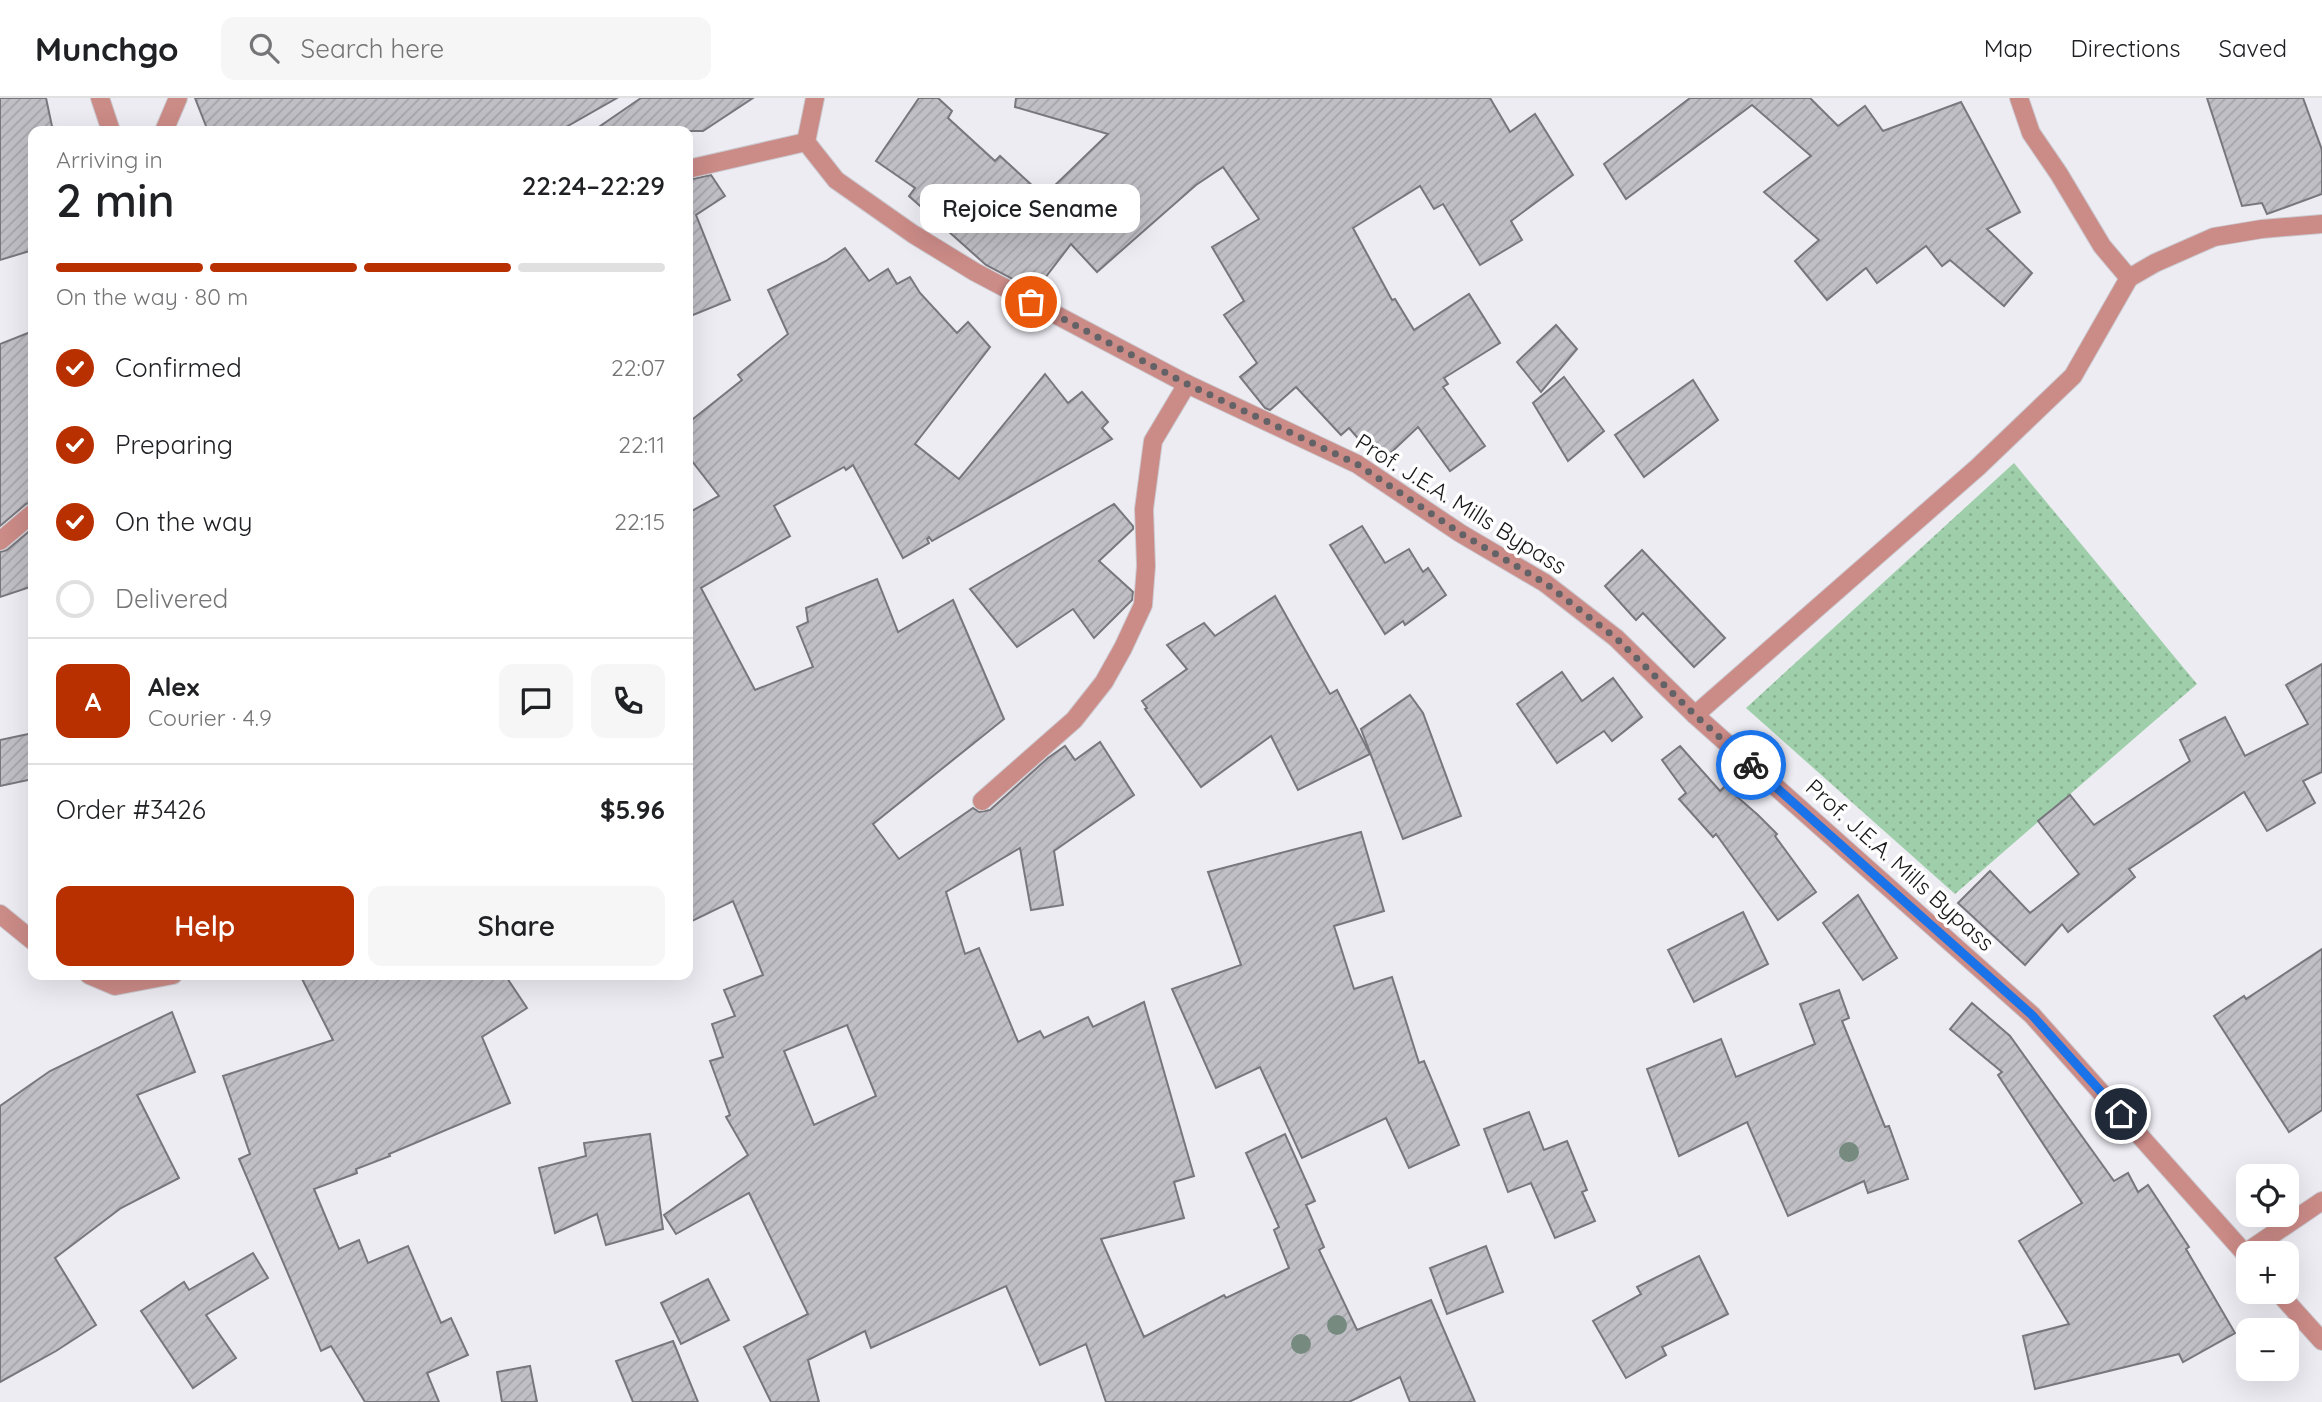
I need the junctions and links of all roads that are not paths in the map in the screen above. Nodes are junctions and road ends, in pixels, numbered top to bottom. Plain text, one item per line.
1 (100, 98) edge
2 (178, 98) edge
3 (815, 98) edge
4 (2019, 98) edge
5 (109, 126) edge
6 (166, 126) edge
7 (806, 142) junction
8 (693, 168) edge
9 (2322, 224) edge
10 (2129, 278) junction
11 (1187, 384) junction
12 (28, 517) edge
13 (0, 541) edge
14 (1695, 715) junction
15 (982, 801) dead end
16 (0, 914) edge
17 (28, 937) edge
18 (101, 980) edge
19 (147, 980) edge
20 (2322, 1201) edge
21 (2267, 1241) edge
22 (2236, 1244) edge
23 (2289, 1304) edge
24 (2322, 1341) edge

1 - 5 street
2 - 6 street
3 - 7 street
4 - 10 street
7 - 8 street
7 - 11 street, Prof. J.E.A. Mills Bypass
9 - 10 street
10 - 14 street
11 - 14 street, Prof. J.E.A. Mills Bypass
11 - 15 street
12 - 13 street
14 - 22 street, Prof. J.E.A. Mills Bypass
16 - 17 street
18 - 19 street
20 - 21 street
23 - 24 street

